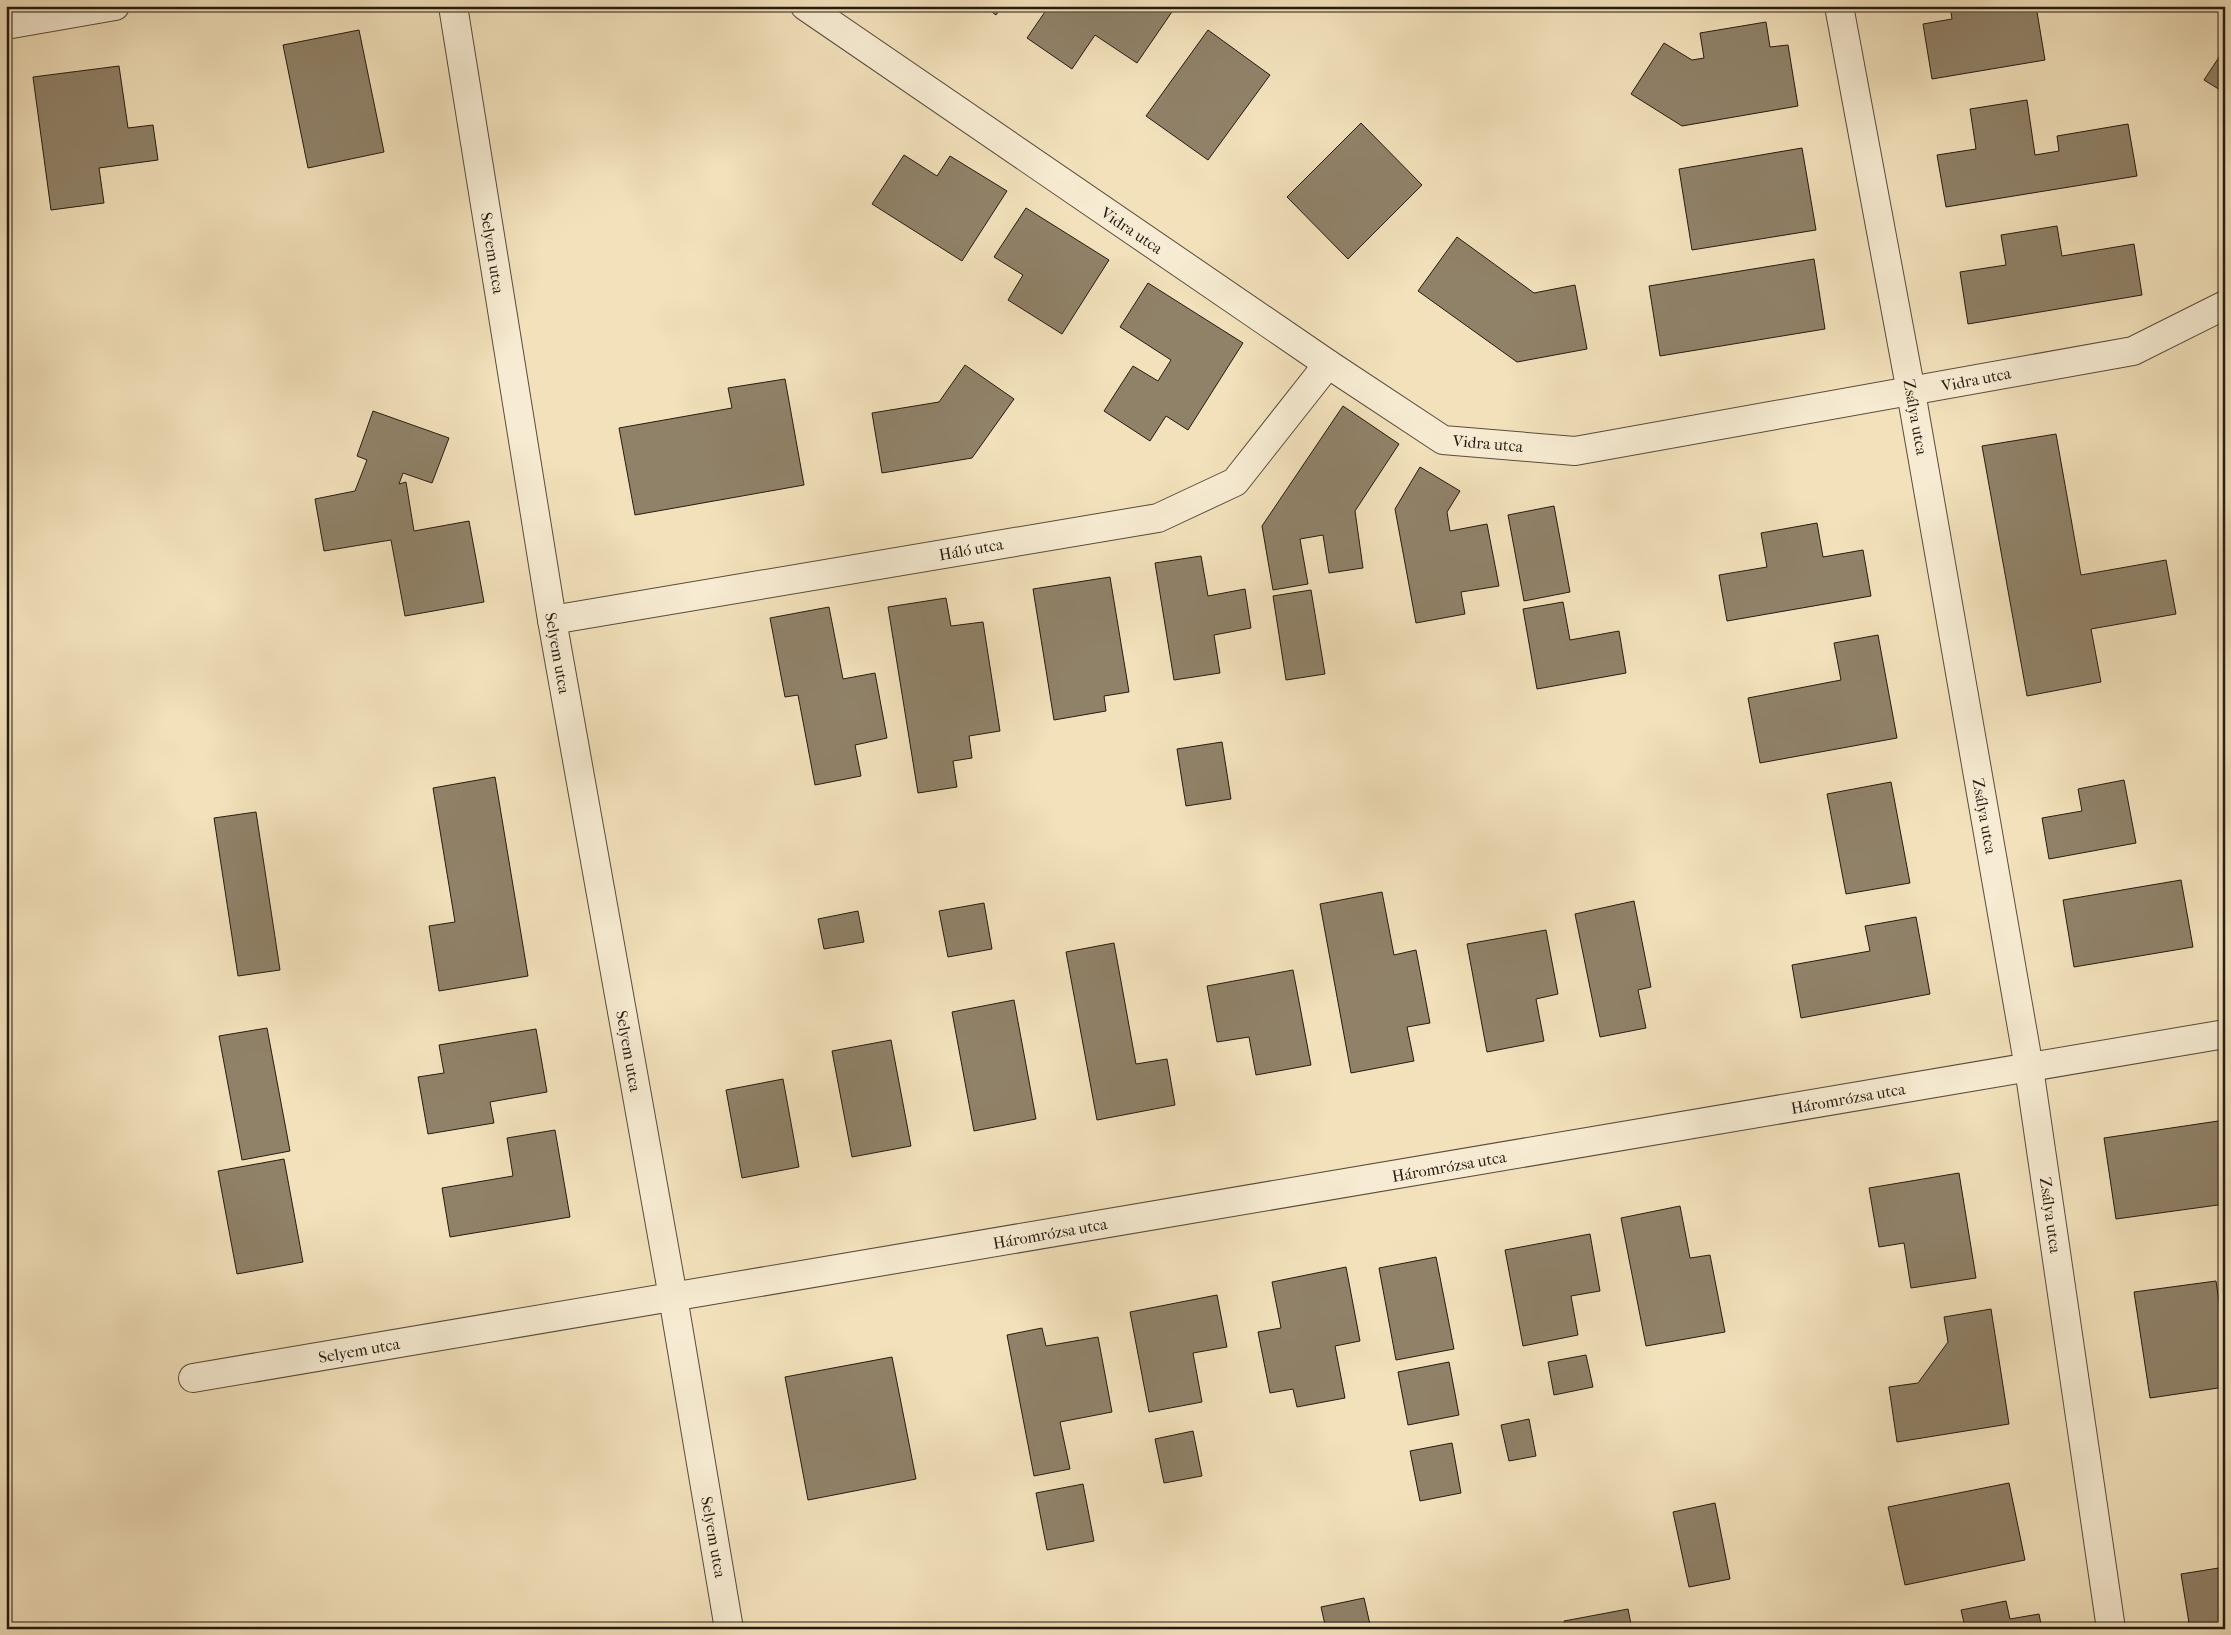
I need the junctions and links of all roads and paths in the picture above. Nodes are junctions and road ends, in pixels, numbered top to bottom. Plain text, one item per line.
1 (115, 6) edge
2 (453, 6) edge
3 (805, 6) edge
4 (1839, 6) edge
5 (6, 25) edge
6 (2225, 305) edge
7 (1328, 364) junction
8 (1912, 392) junction
9 (552, 620) junction
10 (2225, 1034) edge
11 (2029, 1068) junction
12 (673, 1297) junction
13 (194, 1378) dead end
14 (729, 1629) edge
15 (2111, 1629) edge

1 - 5 street
2 - 9 street, Selyem utca
3 - 7 street, Vidra utca
4 - 8 street, Zsálya utca
6 - 8 street, Vidra utca
7 - 8 street, Vidra utca
7 - 9 street, Háló utca
8 - 11 street, Zsálya utca
9 - 12 street, Selyem utca
10 - 11 street, Háromrózsa utca
11 - 12 street, Háromrózsa utca
11 - 15 street, Zsálya utca
12 - 13 street, Selyem utca
12 - 14 street, Selyem utca

